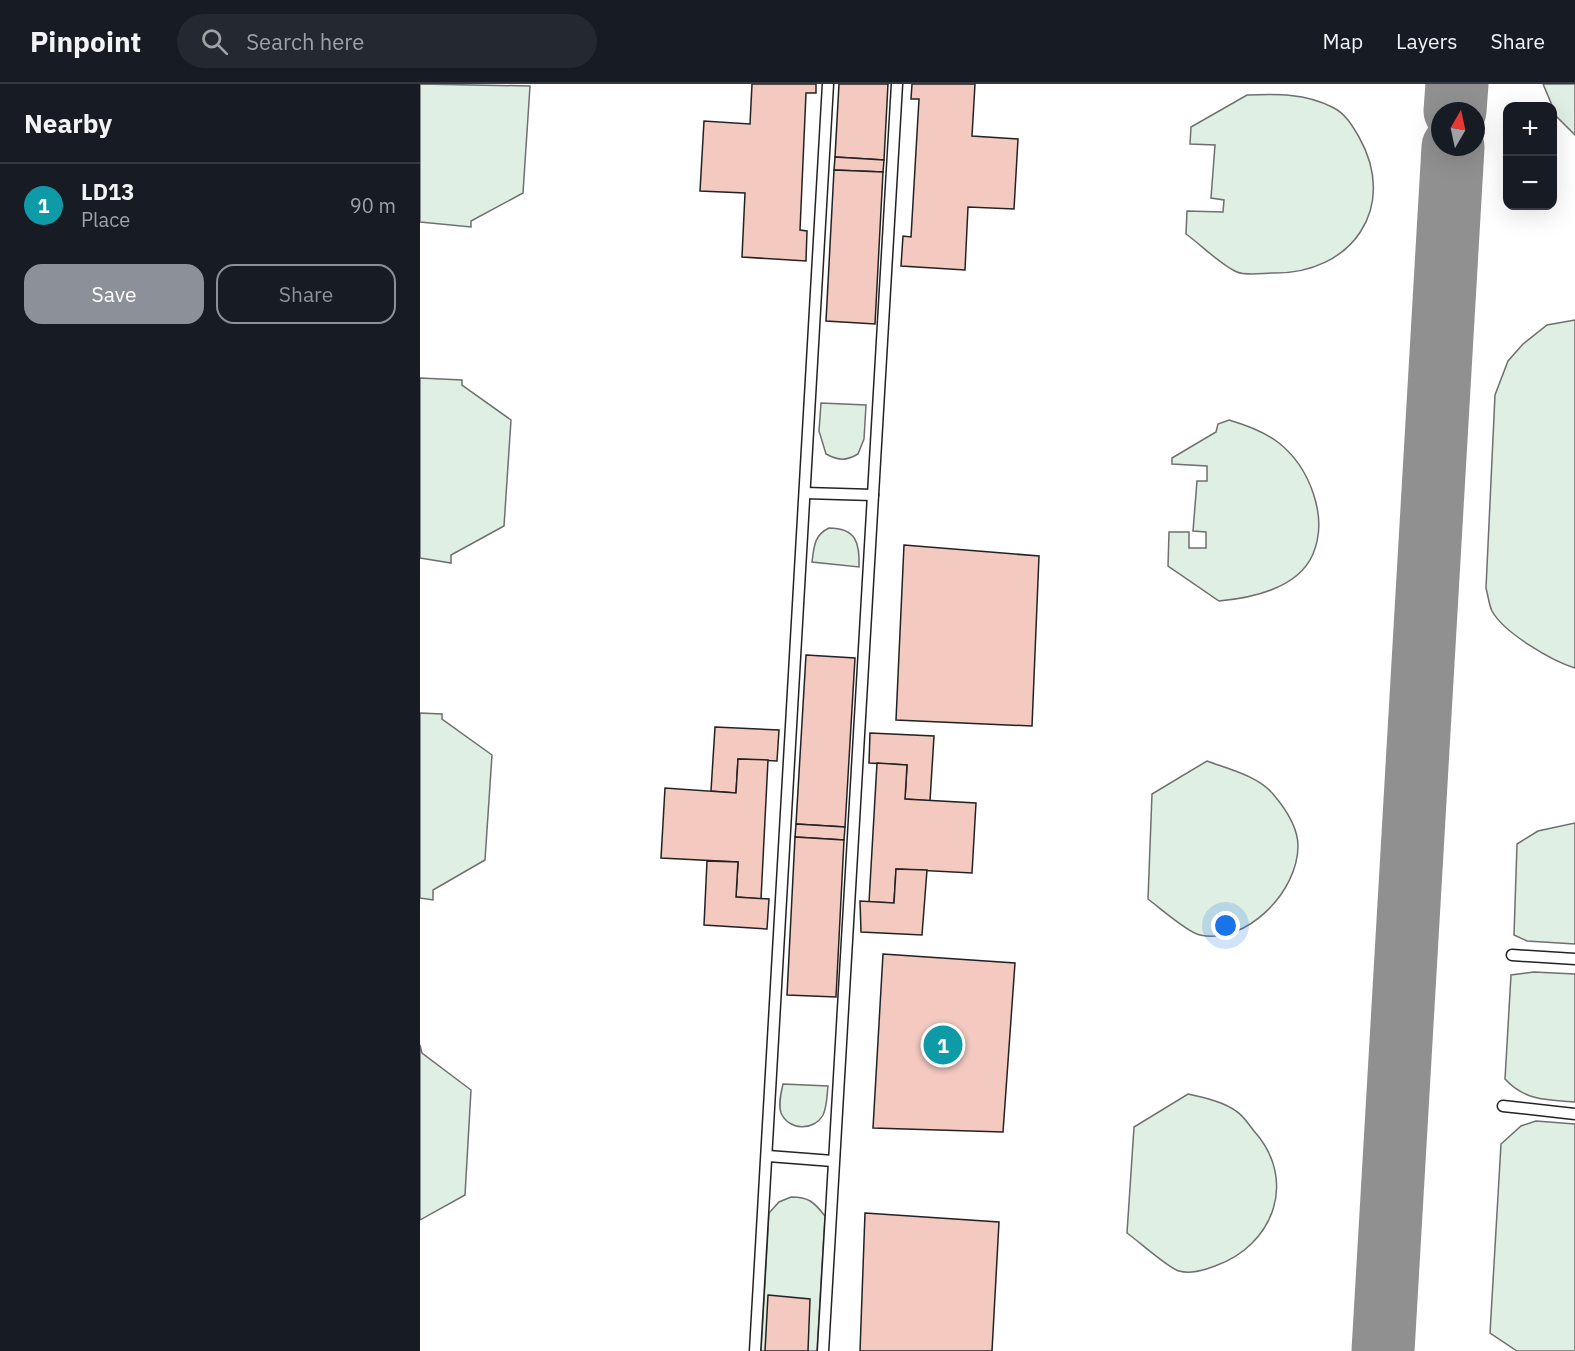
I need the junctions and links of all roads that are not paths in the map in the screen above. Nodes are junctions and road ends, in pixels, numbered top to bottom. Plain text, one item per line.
1 (828, 84) edge
2 (897, 84) edge
3 (805, 493) junction
4 (873, 495) junction
5 (1512, 955) dead end
6 (1575, 959) edge
7 (1503, 1106) dead end
8 (1575, 1114) edge
9 (768, 1156) junction
10 (833, 1161) junction
11 (755, 1351) edge
12 (823, 1351) edge

1 - 3 lane
2 - 4 lane
3 - 4 lane
3 - 9 lane
4 - 10 lane
5 - 6 lane
7 - 8 lane
9 - 10 lane
9 - 11 lane
10 - 12 lane

